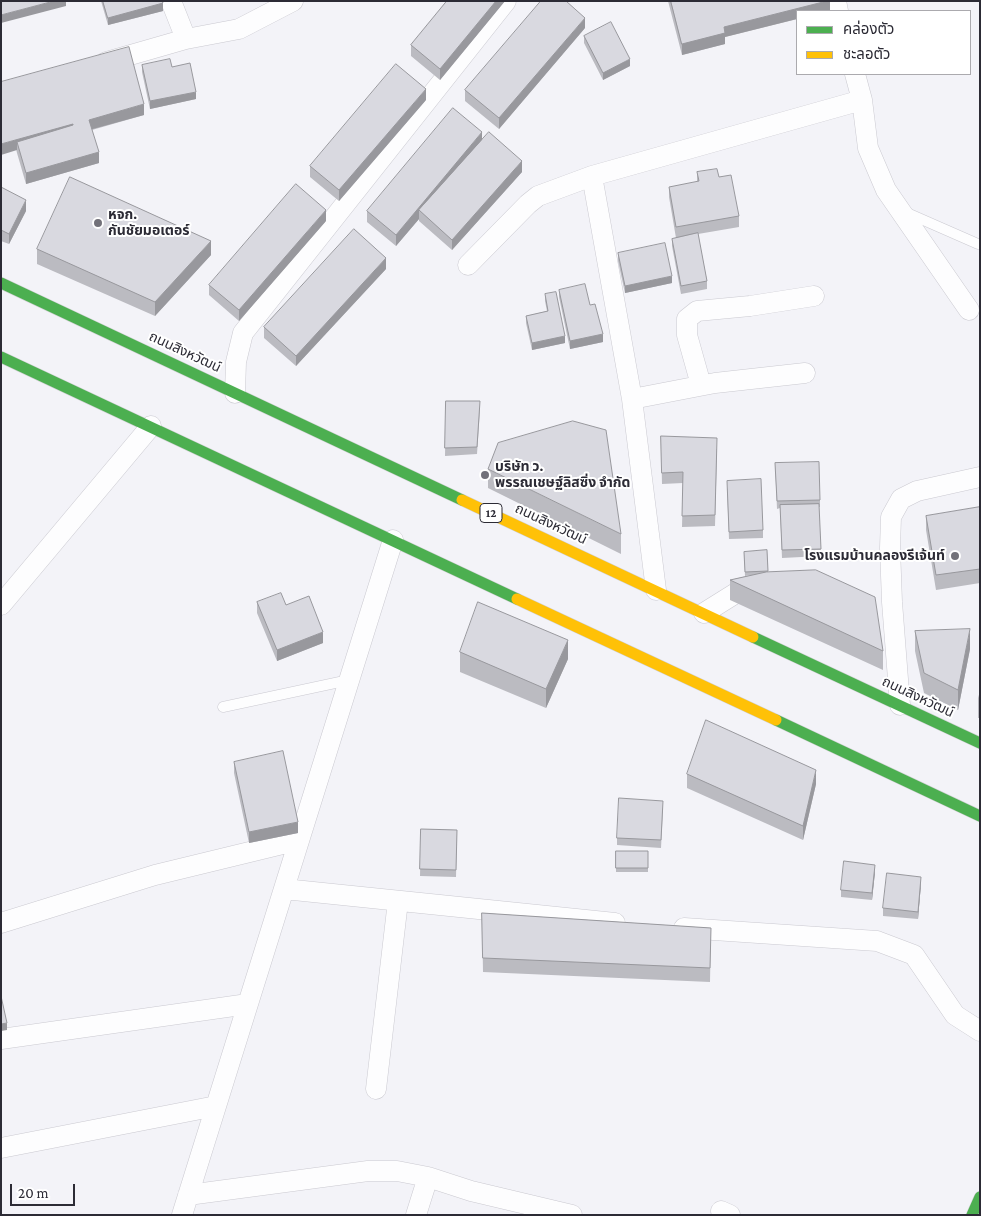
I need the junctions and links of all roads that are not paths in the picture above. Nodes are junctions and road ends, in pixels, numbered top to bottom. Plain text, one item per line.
1 (171, 1) edge
2 (293, 1) edge
3 (506, 1) edge
4 (186, 38) junction
5 (84, 68) edge
6 (855, 75) edge
7 (862, 100) junction
8 (592, 176) junction
9 (899, 210) junction
10 (978, 244) dead end
11 (468, 265) dead end
12 (1, 283) edge
13 (814, 296) dead end
14 (968, 310) dead end
15 (1, 356) edge
16 (804, 373) dead end
17 (701, 385) junction
18 (235, 392) junction
19 (632, 399) junction
20 (151, 426) junction
21 (980, 477) edge
22 (393, 540) junction
23 (656, 590) junction
24 (770, 590) edge
25 (1, 605) edge
26 (704, 613) junction
27 (349, 680) junction
28 (900, 705) junction
29 (223, 707) dead end
30 (980, 743) edge
31 (980, 816) edge
32 (299, 840) junction
33 (284, 889) junction
34 (398, 900) junction
35 (1, 923) edge
36 (632, 924) edge
37 (671, 927) edge
38 (248, 1004) junction
39 (980, 1031) edge
40 (1, 1040) edge
41 (376, 1089) dead end
42 (216, 1106) junction
43 (1, 1148) edge
44 (428, 1177) junction
45 (188, 1195) junction
46 (980, 1197) edge
47 (182, 1215) edge
48 (416, 1215) edge
49 (572, 1215) edge
50 (972, 1215) edge

1 - 4 street
2 - 4 street
3 - 18 street
4 - 5 street
6 - 7 street
7 - 8 street
7 - 9 street
8 - 11 street
8 - 19 street
9 - 10 lane
9 - 14 street
12 - 18 main road, ถนนสิงหวัฒน์ / 12
13 - 17 street
15 - 20 main road
16 - 17 street
17 - 19 street
18 - 23 main road, ถนนสิงหวัฒน์ / 12
19 - 23 street
20 - 22 main road
20 - 25 street
21 - 28 street
22 - 27 street
22 - 31 main road
23 - 26 main road, ถนนสิงหวัฒน์ / 12
24 - 26 street
26 - 28 main road, ถนนสิงหวัฒน์ / 12
27 - 29 lane
27 - 32 street
28 - 30 main road, ถนนสิงหวัฒน์ / 12
32 - 33 street
32 - 35 street
33 - 34 street
33 - 38 street
34 - 36 street
34 - 41 street
37 - 39 street
38 - 40 street
38 - 42 street
42 - 43 street
42 - 45 street
44 - 45 street
44 - 48 street
44 - 49 street
45 - 47 street
46 - 50 main road

